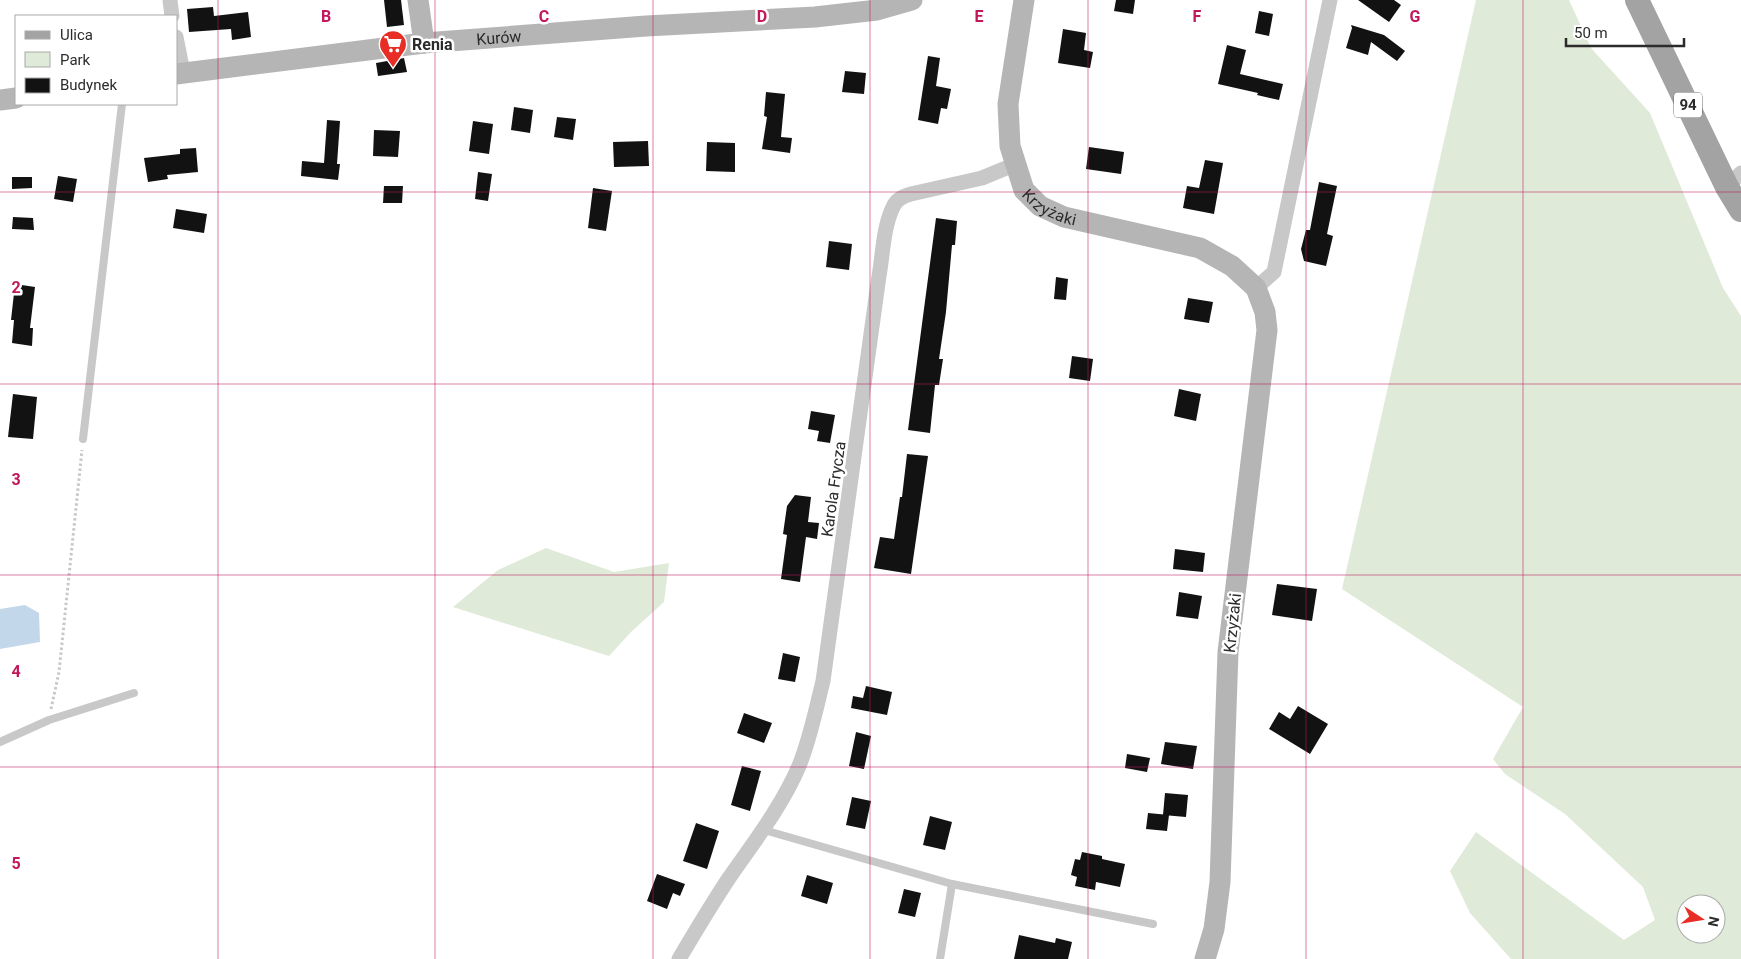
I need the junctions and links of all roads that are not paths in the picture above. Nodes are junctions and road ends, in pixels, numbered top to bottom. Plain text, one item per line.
1 (170, 0) edge
2 (418, 0) edge
3 (912, 0) edge
4 (1024, 0) edge
5 (1330, 0) edge
6 (1637, 0) edge
7 (172, 15) edge
8 (424, 43) junction
9 (178, 55) edge
10 (180, 73) edge
11 (15, 98) edge
12 (0, 100) edge
13 (122, 105) edge
14 (1016, 164) junction
15 (1734, 180) edge
16 (1741, 210) edge
17 (1256, 288) junction
18 (83, 439) road end
19 (134, 693) dead end
20 (0, 742) edge
21 (764, 830) junction
22 (952, 884) junction
23 (1153, 924) dead end
24 (679, 959) edge
25 (940, 959) edge
26 (1205, 959) edge

1 - 7 street
2 - 8 street
3 - 8 street, Kurów
4 - 14 street, Krzyżaki
5 - 17 street
6 - 15 main road, 94
8 - 10 street, Kurów
9 - 10 street
11 - 12 street
13 - 18 lane
14 - 17 street, Krzyżaki
14 - 21 street, Karola Frycza
15 - 16 main road, 94
17 - 26 street, Krzyżaki
19 - 20 lane
21 - 22 lane
21 - 24 street, Karola Frycza
22 - 23 lane
22 - 25 lane

